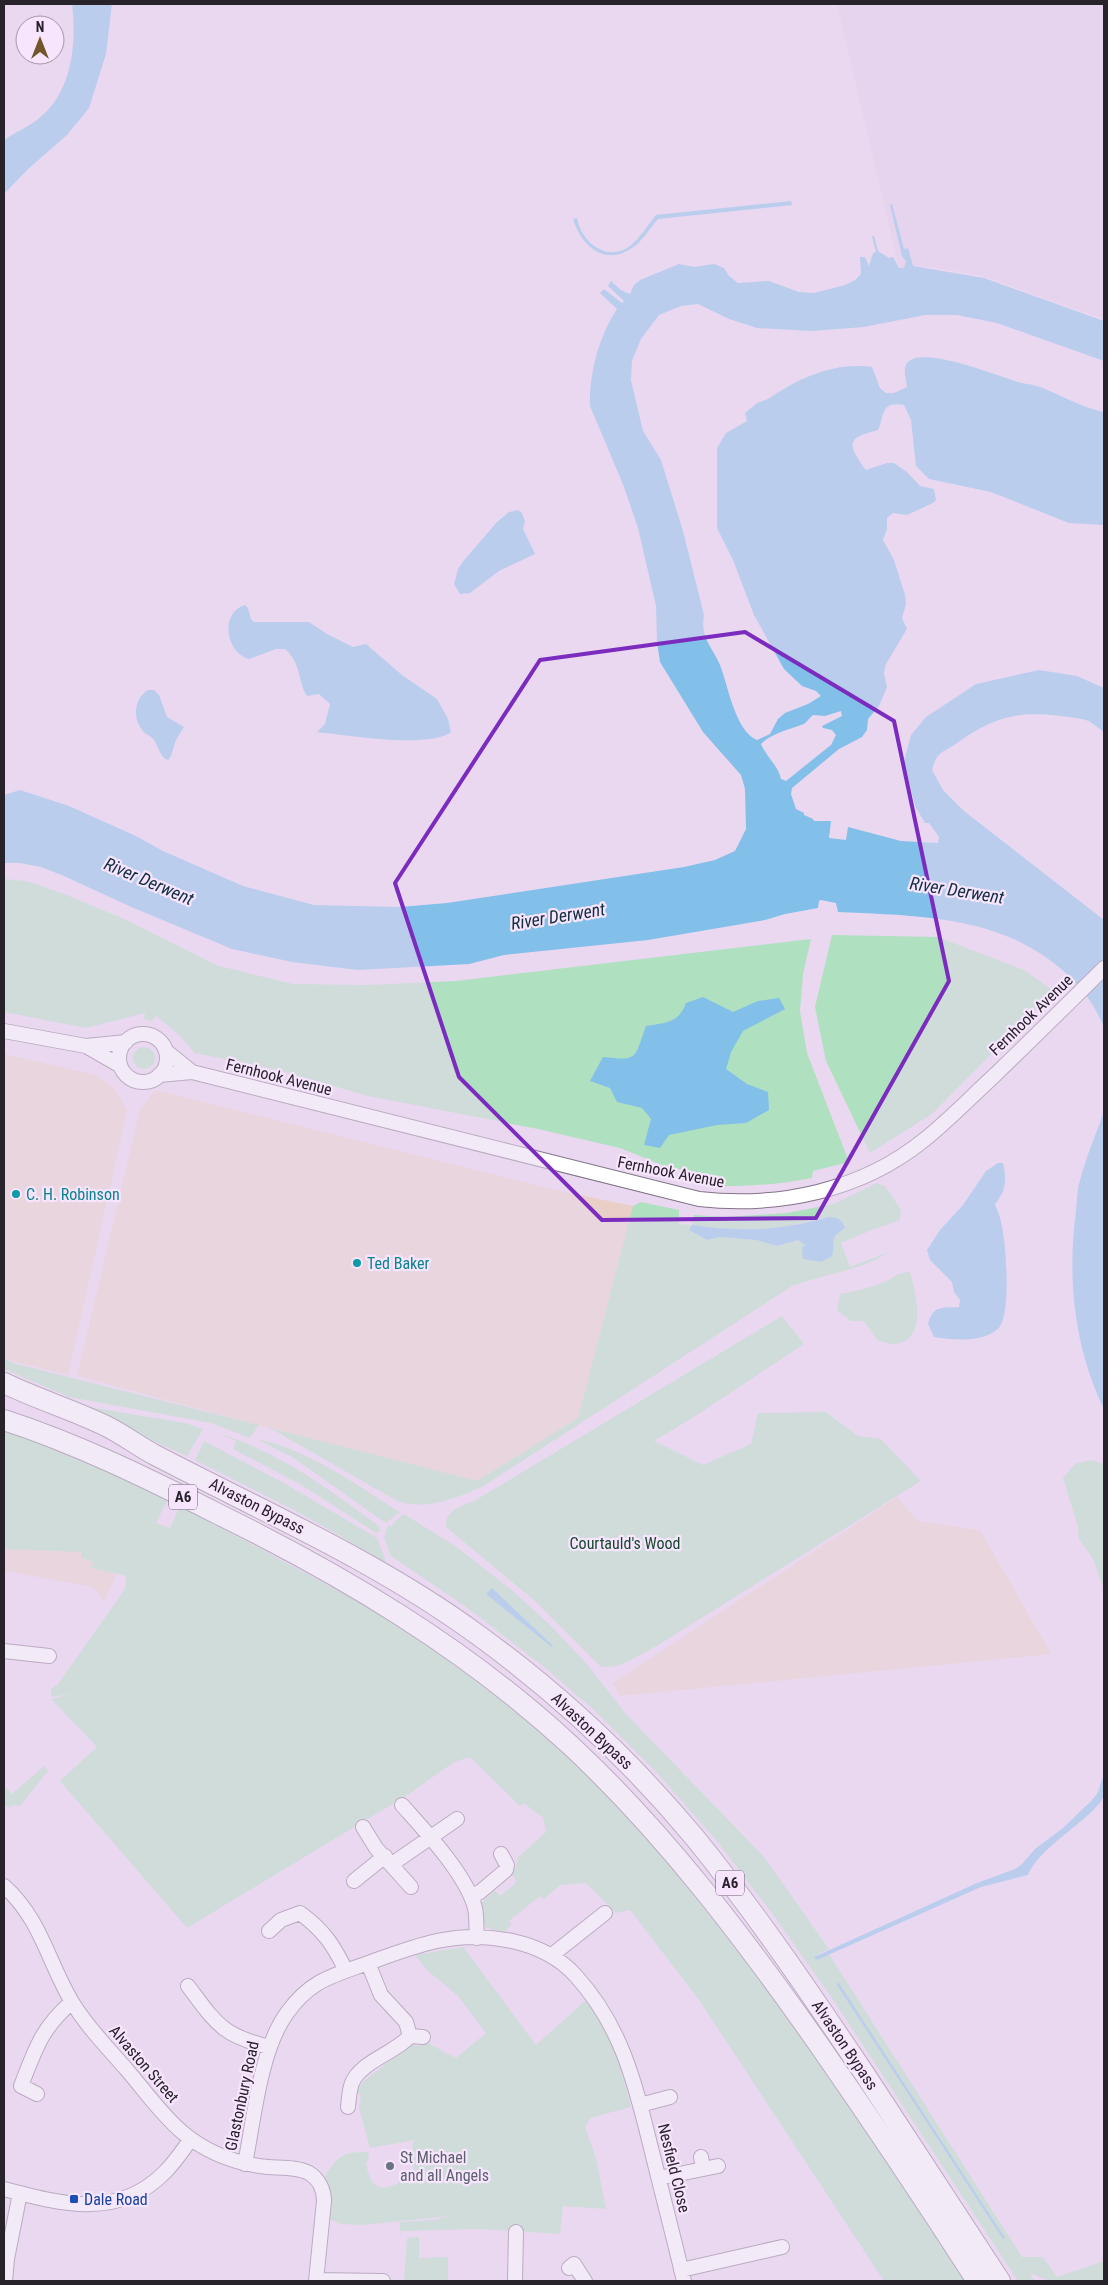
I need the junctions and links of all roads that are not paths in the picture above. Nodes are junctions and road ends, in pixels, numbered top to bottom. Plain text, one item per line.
1 (1104, 968) edge
2 (4, 1031) edge
3 (126, 1042) junction
4 (86, 1046) junction
5 (166, 1051) junction
6 (119, 1065) junction
7 (192, 1072) junction
8 (159, 1075) junction
9 (4, 1383) edge
10 (4, 1399) edge
11 (4, 1420) edge
12 (152, 1453) junction
13 (4, 1651) edge
14 (48, 1656) dead end
15 (402, 1804) dead end
16 (457, 1819) dead end
17 (364, 1827) dead end
18 (436, 1834) junction
19 (501, 1854) dead end
20 (388, 1860) junction
21 (354, 1881) dead end
22 (4, 1886) edge
23 (411, 1887) dead end
24 (471, 1896) junction
25 (605, 1913) dead end
26 (269, 1931) dead end
27 (477, 1938) junction
28 (552, 1955) junction
29 (368, 1963) junction
30 (345, 1969) junction
31 (188, 1986) dead end
32 (72, 2002) junction
33 (269, 2047) junction
34 (628, 2064) joint
35 (37, 2094) dead end
36 (670, 2098) dead end
37 (640, 2105) junction
38 (348, 2107) dead end
39 (191, 2139) junction
40 (245, 2164) junction
41 (718, 2166) dead end
42 (659, 2178) junction
43 (4, 2189) edge
44 (20, 2193) junction
45 (516, 2232) dead end
46 (782, 2247) dead end
47 (569, 2268) dead end
48 (683, 2276) edge
49 (316, 2280) edge
50 (5, 2281) edge
51 (375, 2281) edge
52 (383, 2281) edge
53 (515, 2281) edge
54 (585, 2281) edge
55 (977, 2281) edge
56 (1000, 2281) edge

1 - 7 street, Fernhook Avenue
2 - 4 street, Fernhook Avenue
3 - 4 street, Fernhook Avenue
3 - 5 street, Fernhook Avenue
3 - 6 street
4 - 6 street, Fernhook Avenue
5 - 7 street, Fernhook Avenue
5 - 8 street
6 - 8 street, Fernhook Avenue
7 - 8 street, Fernhook Avenue
9 - 12 highway, Alvaston Bypass / A6
10 - 12 highway
11 - 55 highway, Alvaston Bypass / A6
12 - 56 highway, Alvaston Bypass / A6
13 - 14 street
15 - 18 street
16 - 18 street
17 - 20 street
18 - 20 street
18 - 24 street
19 - 24 street
20 - 21 street
20 - 23 street
22 - 32 street, Alvaston Street
24 - 27 street
25 - 28 street
26 - 30 street
27 - 28 street, Glastonbury Road
27 - 29 street, Glastonbury Road
28 - 34 street, Glastonbury Road
29 - 30 street, Glastonbury Road
29 - 38 street
30 - 33 street, Glastonbury Road
31 - 33 street
32 - 35 street
32 - 39 street, Alvaston Street
33 - 40 street, Glastonbury Road
34 - 37 street, Nesfield Close
36 - 37 street
37 - 42 street, Nesfield Close
39 - 40 street, Alvaston Street
39 - 44 street
40 - 49 street, Alvaston Street
41 - 42 street
42 - 48 street, Nesfield Close
43 - 44 street
44 - 50 street
45 - 53 street
46 - 48 street
47 - 54 street
49 - 51 street
51 - 52 street

